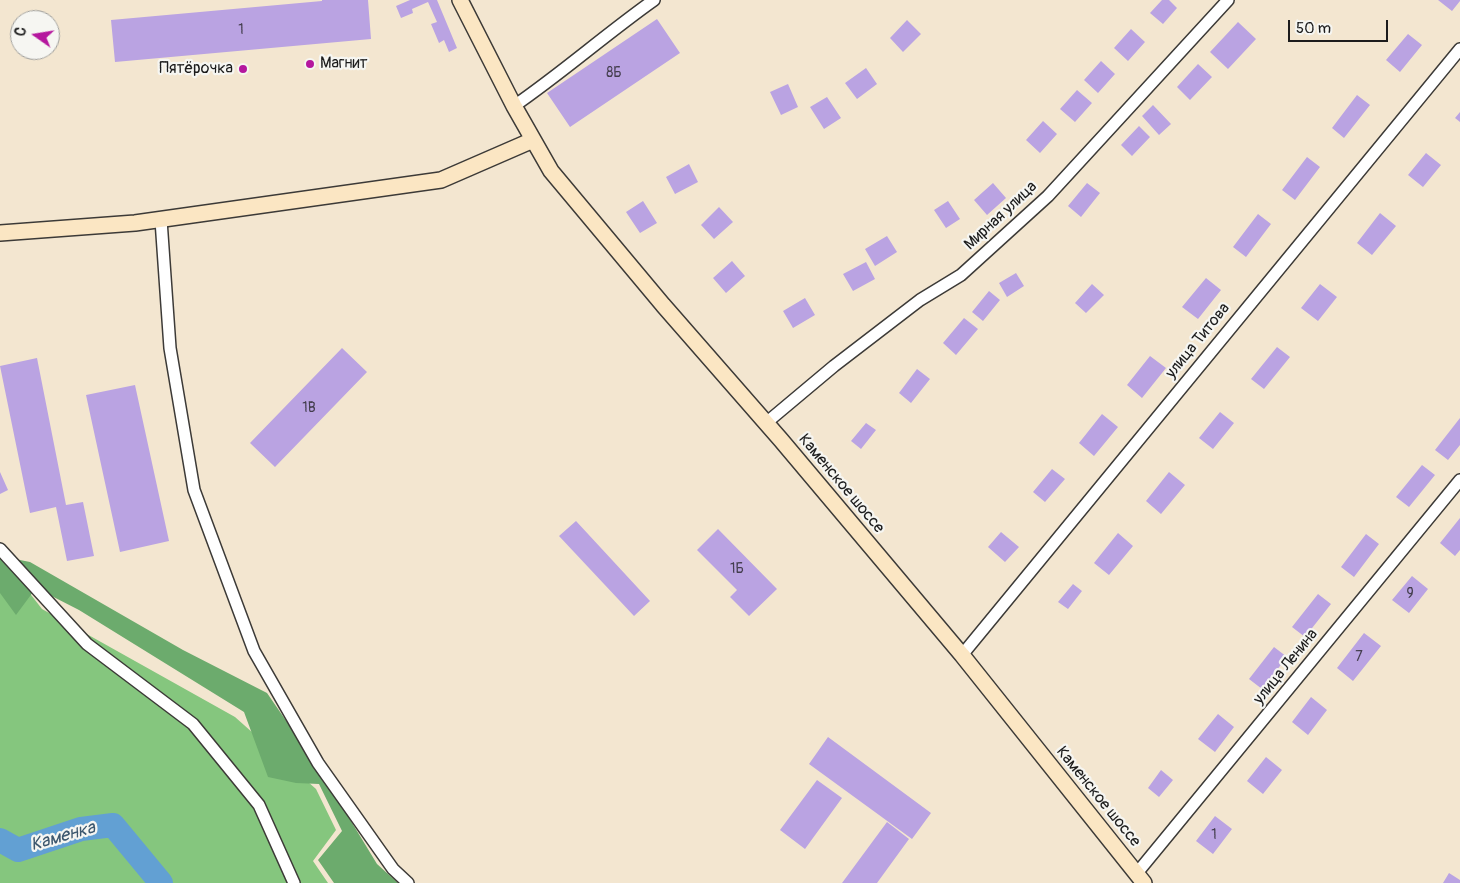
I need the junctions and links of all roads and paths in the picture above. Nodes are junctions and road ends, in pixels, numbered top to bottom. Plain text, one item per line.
1 (460, 0) edge
2 (654, 0) edge
3 (1228, 0) edge
4 (1460, 49) edge
5 (514, 106) junction
6 (533, 140) junction
7 (161, 220) junction
8 (0, 233) edge
9 (766, 423) junction
10 (1460, 480) edge
11 (0, 549) edge
12 (962, 655) junction
13 (1141, 878) edge
14 (294, 883) edge
15 (408, 883) edge

1 - 5 street, Каменское шоссе
2 - 5 street
3 - 9 street, Мирная улица
4 - 12 street, улица Титова
5 - 6 street, Каменское шоссе
6 - 7 street
6 - 9 street, Каменское шоссе
7 - 8 street
7 - 15 street
9 - 12 street, Каменское шоссе
10 - 13 street, улица Ленина
11 - 14 street
12 - 13 street, Каменское шоссе

